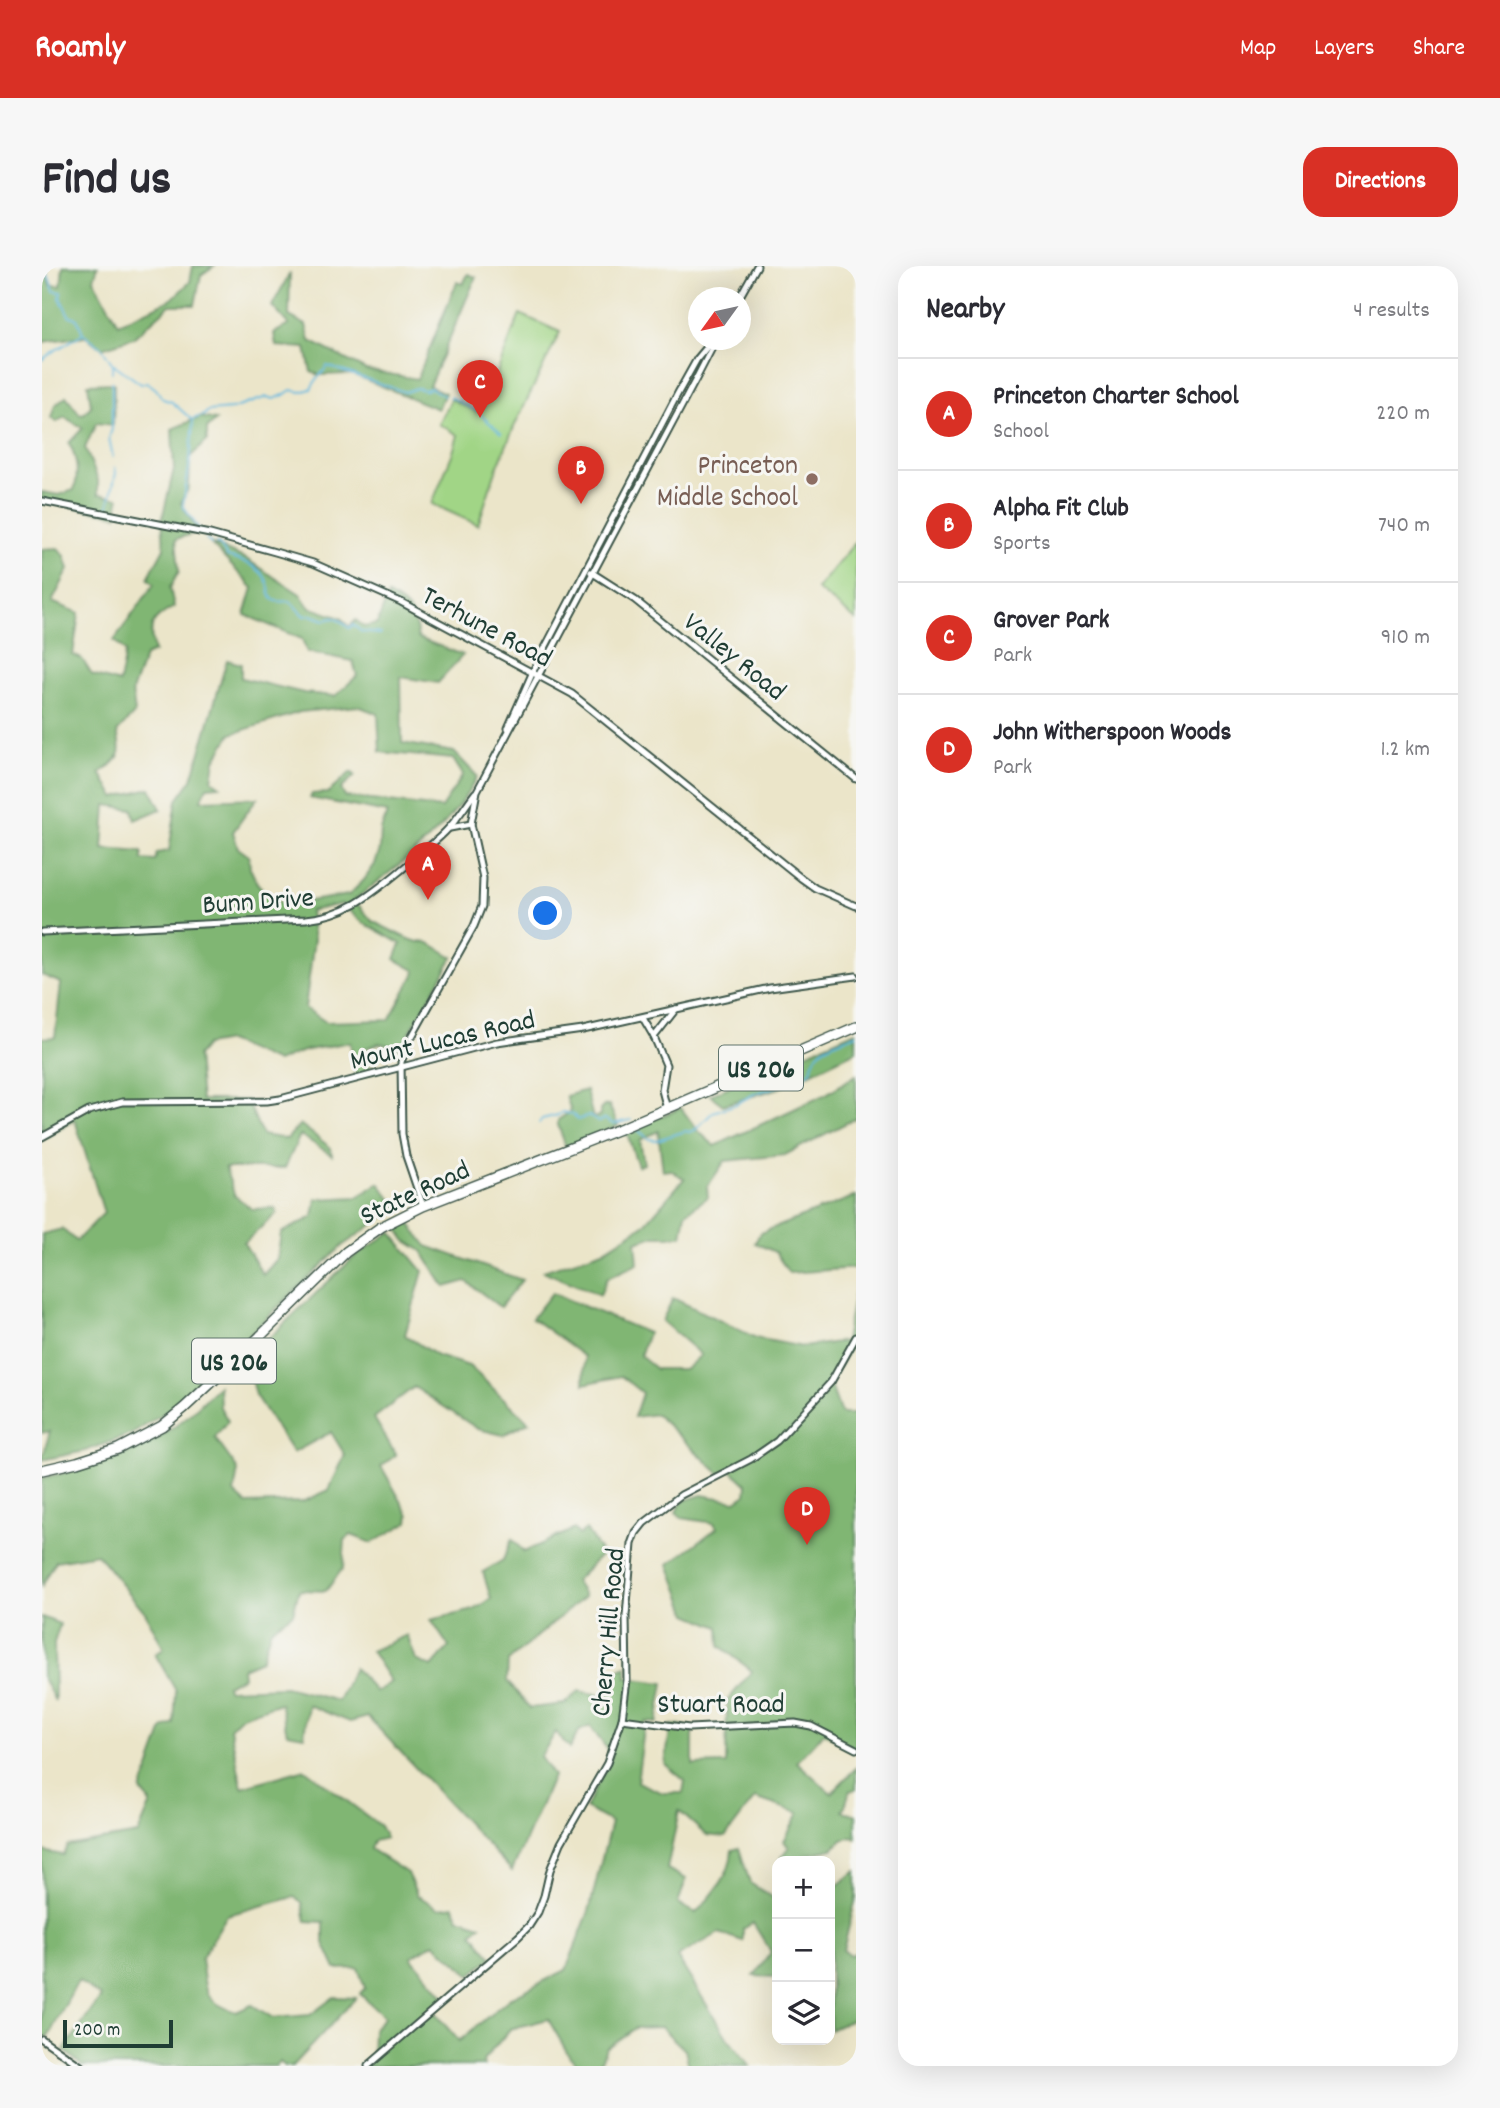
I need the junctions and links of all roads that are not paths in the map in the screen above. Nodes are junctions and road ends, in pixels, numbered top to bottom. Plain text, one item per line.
1 (757, 266) edge
2 (745, 287) edge
3 (706, 350) edge
4 (711, 350) edge
5 (686, 379) junction
6 (695, 380) junction
7 (678, 393) junction
8 (676, 417) junction
9 (669, 429) junction
10 (657, 434) junction
11 (42, 501) edge
12 (586, 570) junction
13 (593, 574) junction
14 (532, 671) junction
15 (539, 675) junction
16 (507, 731) junction
17 (856, 779) edge
18 (477, 791) junction
19 (471, 824) junction
20 (447, 829) junction
21 (856, 906) edge
22 (42, 932) edge
23 (856, 976) edge
24 (676, 1009) junction
25 (643, 1018) junction
26 (856, 1027) edge
27 (654, 1037) junction
28 (400, 1068) junction
29 (667, 1109) junction
30 (42, 1137) edge
31 (423, 1206) junction
32 (856, 1337) edge
33 (42, 1470) edge
34 (622, 1719) junction
35 (856, 1749) edge
36 (42, 2039) edge
37 (81, 2066) edge
38 (368, 2066) edge

1 - 2 street
3 - 5 street
4 - 6 street
5 - 6 street
5 - 7 street
6 - 8 street
7 - 8 street
7 - 10 street
8 - 9 street
9 - 10 street
9 - 13 street
10 - 12 street
11 - 14 street, Terhune Road
12 - 13 street, Valley Road
12 - 14 street
13 - 15 street
13 - 17 street, Valley Road
14 - 15 street, Terhune Road
14 - 16 street
15 - 16 street
15 - 21 street, Terhune Road
16 - 18 street
18 - 19 street
18 - 20 street, Bunn Drive
19 - 20 street, Bunn Drive
19 - 28 street
20 - 22 street, Bunn Drive
23 - 24 street, Mount Lucas Road
24 - 25 street, Mount Lucas Road
24 - 27 street
25 - 27 street
25 - 28 street, Mount Lucas Road
26 - 29 highway, State Road / US 206
27 - 29 street
28 - 30 street, Mount Lucas Road
28 - 31 street
29 - 31 highway, State Road / US 206
31 - 33 highway, State Road / US 206
32 - 34 street, Cherry Hill Road
34 - 35 street, Stuart Road
34 - 38 street, Cherry Hill Road
36 - 37 street

